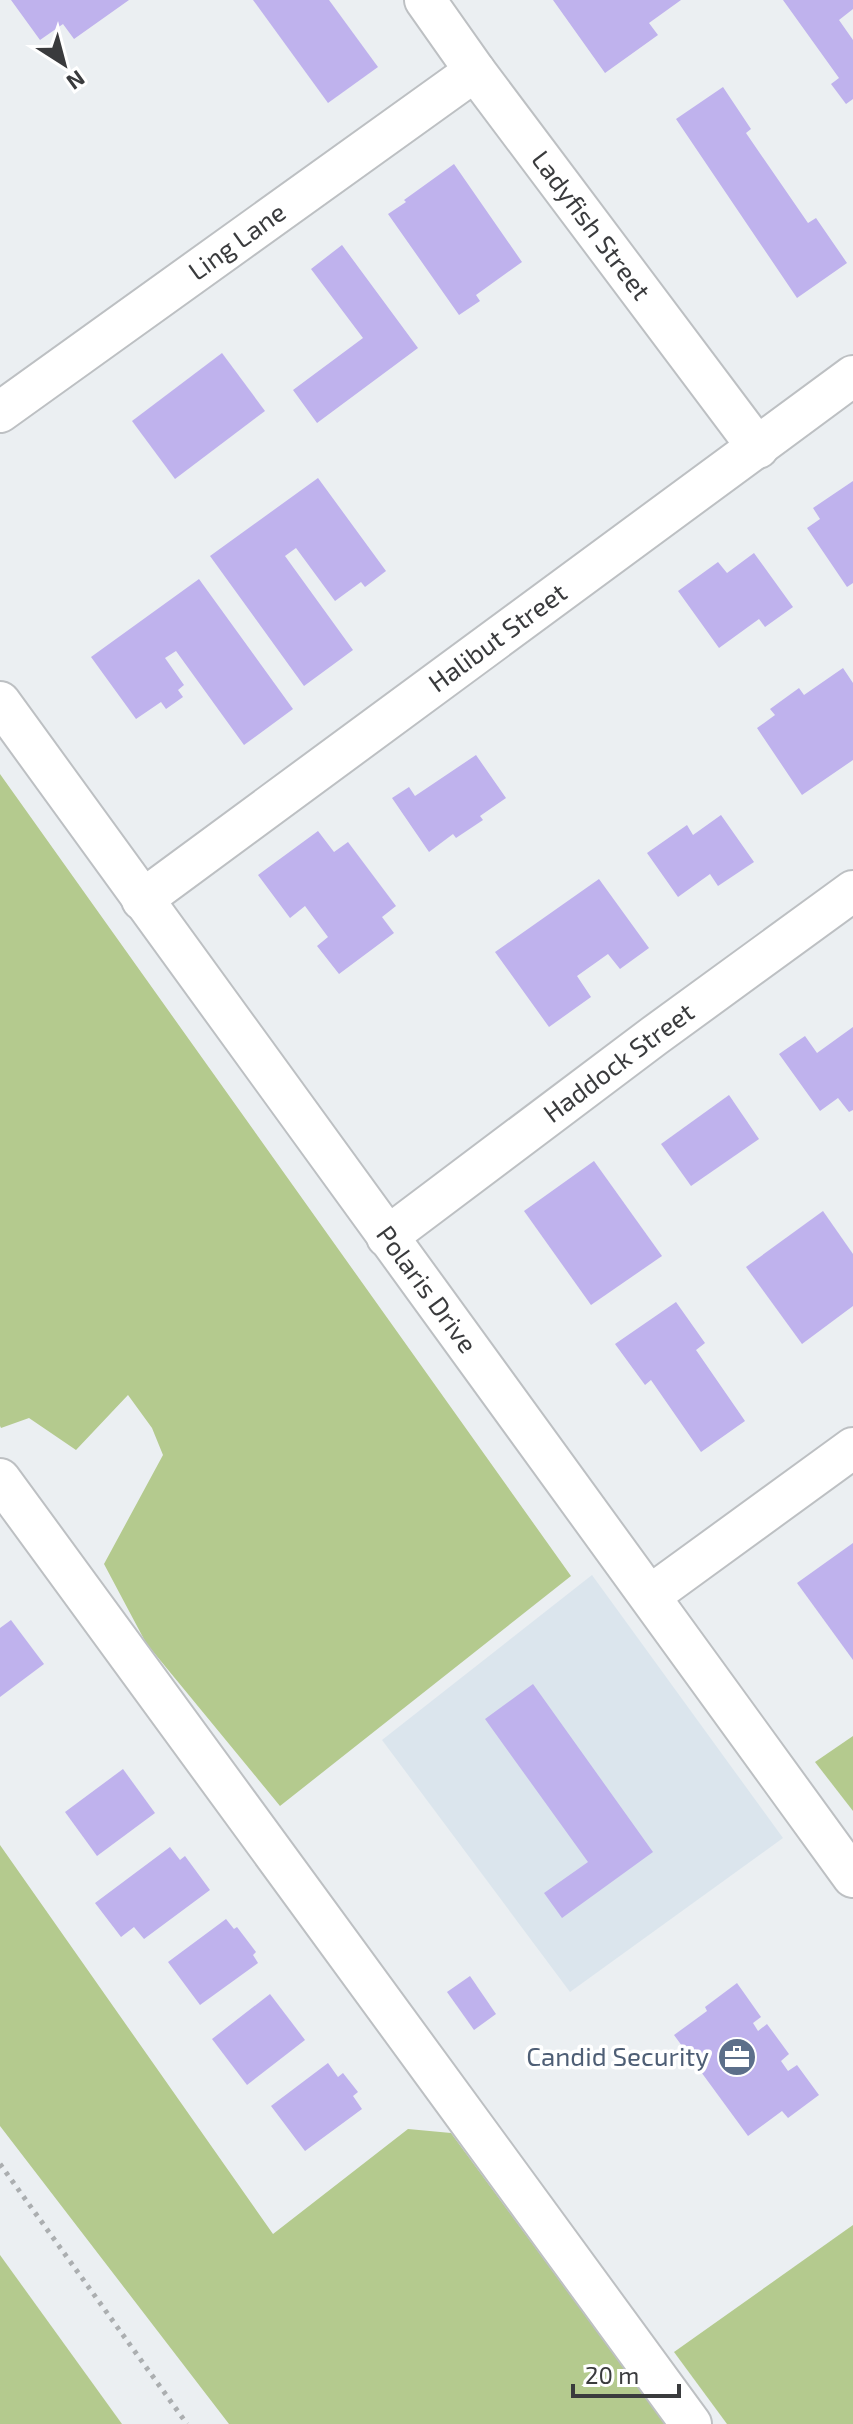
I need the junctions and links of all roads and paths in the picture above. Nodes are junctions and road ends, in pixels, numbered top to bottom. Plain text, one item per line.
1 (425, 0) edge
2 (475, 71) junction
3 (853, 376) edge
4 (0, 412) edge
5 (758, 448) junction
6 (0, 702) edge
7 (853, 891) edge
8 (142, 900) junction
9 (387, 1237) junction
10 (853, 1448) edge
11 (0, 1479) edge
12 (651, 1595) junction
13 (853, 1877) edge
14 (0, 2164) edge
15 (187, 2424) edge
16 (691, 2424) edge

1 - 2 street, Ladyfish Street
2 - 4 street, Ling Lane
2 - 5 street, Ladyfish Street
3 - 5 street, Halibut Street
5 - 8 street, Halibut Street
6 - 8 street, Polaris Drive
7 - 9 street, Haddock Street
8 - 9 street, Polaris Drive
9 - 12 street, Polaris Drive
10 - 12 street
11 - 16 street
12 - 13 street, Polaris Drive
14 - 15 path

